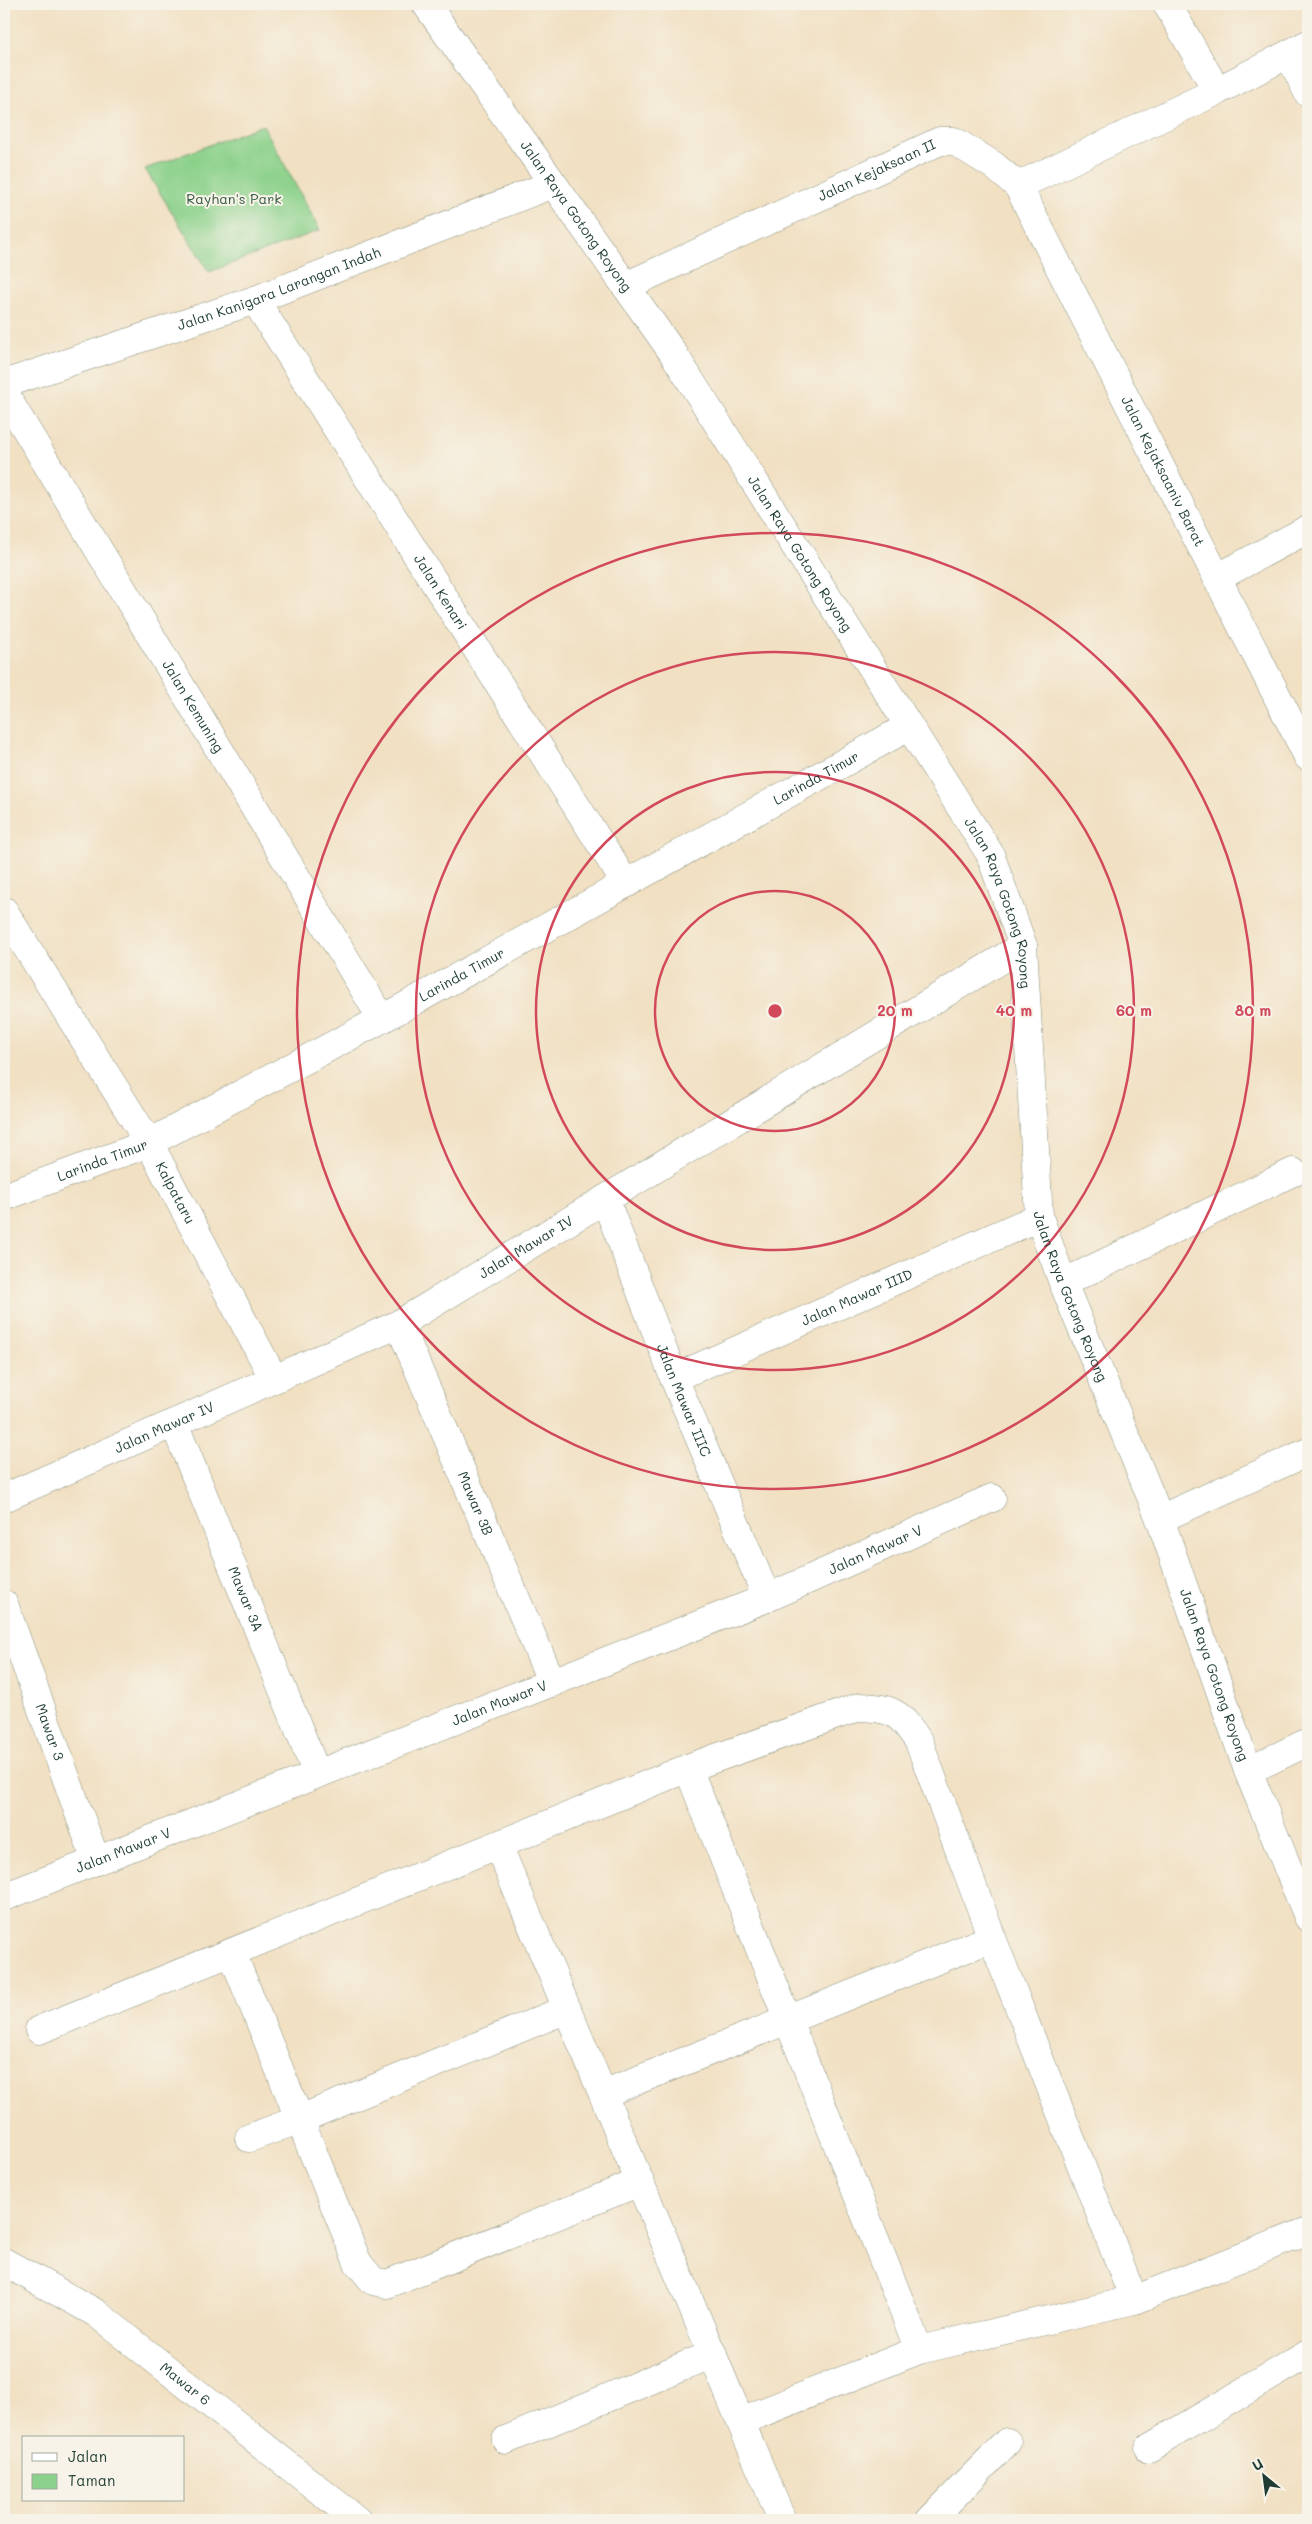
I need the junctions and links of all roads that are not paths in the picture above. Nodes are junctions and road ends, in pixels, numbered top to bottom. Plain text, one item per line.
1 (426, 4) edge
2 (1166, 4) edge
3 (1299, 49) edge
4 (1217, 91) junction
5 (1308, 93) edge
6 (552, 184) junction
7 (1018, 186) junction
8 (626, 286) junction
9 (255, 300) junction
10 (4, 384) edge
11 (4, 393) edge
12 (1308, 529) edge
13 (1218, 578) junction
14 (908, 727) junction
15 (1308, 758) edge
16 (626, 884) junction
17 (4, 911) edge
18 (1023, 946) junction
19 (382, 1020) junction
20 (149, 1143) junction
21 (1293, 1172) dead end
22 (4, 1197) edge
23 (605, 1199) junction
24 (1039, 1217) junction
25 (1063, 1283) junction
26 (399, 1324) junction
27 (674, 1378) junction
28 (274, 1379) junction
29 (174, 1423) junction
30 (1308, 1452) edge
31 (4, 1498) edge
32 (992, 1498) dead end
33 (1160, 1519) junction
34 (768, 1598) junction
35 (4, 1604) edge
36 (552, 1683) junction
37 (1308, 1742) edge
38 (688, 1768) junction
39 (1248, 1771) junction
40 (317, 1774) junction
41 (498, 1845) junction
42 (96, 1861) junction
43 (4, 1897) edge
44 (1308, 1917) edge
45 (992, 1938) junction
46 (232, 1953) junction
47 (567, 2010) junction
48 (788, 2020) junction
49 (39, 2030) dead end
50 (603, 2094) junction
51 (298, 2120) junction
52 (248, 2138) dead end
53 (640, 2182) junction
54 (1308, 2232) edge
55 (4, 2262) edge
56 (1134, 2300) junction
57 (920, 2350) junction
58 (713, 2354) junction
59 (1308, 2354) edge
60 (741, 2421) junction
61 (506, 2440) dead end
62 (1006, 2442) dead end
63 (1149, 2448) dead end
64 (357, 2520) edge
65 (782, 2520) edge
66 (930, 2520) edge

1 - 6 street, Jalan Raya Gotong Royong
2 - 4 street
3 - 4 street
3 - 5 street
4 - 7 street
6 - 8 street, Jalan Raya Gotong Royong
6 - 9 street, Jalan Kanigara Larangan Indah
7 - 8 street, Jalan Kejaksaan II
7 - 13 street, Jalan Kejaksaaniv Barat
8 - 14 street, Jalan Raya Gotong Royong
9 - 10 street, Jalan Kanigara Larangan Indah
9 - 16 street, Jalan Kenari
11 - 19 street, Jalan Kemuning
12 - 13 street
13 - 15 street, Jalan Kejaksaaniv Barat
14 - 16 street, Larinda Timur
14 - 18 street, Jalan Raya Gotong Royong
16 - 19 street, Larinda Timur
17 - 20 street, Kalpataru
18 - 23 street, Jalan Mawar IV
18 - 24 street, Jalan Raya Gotong Royong
19 - 20 street, Larinda Timur
20 - 22 street, Larinda Timur
20 - 28 street, Kalpataru
21 - 25 street
23 - 26 street, Jalan Mawar IV
23 - 27 street, Jalan Mawar IIIC
24 - 25 street, Jalan Raya Gotong Royong
24 - 27 street, Jalan Mawar IIID
25 - 33 street, Jalan Raya Gotong Royong
26 - 28 street, Jalan Mawar IV
26 - 36 street, Mawar 3B
27 - 34 street, Jalan Mawar IIIC
28 - 29 street, Jalan Mawar IV
29 - 31 street, Jalan Mawar IV
29 - 40 street, Mawar 3A
30 - 33 street
32 - 34 street, Jalan Mawar V
33 - 39 street, Jalan Raya Gotong Royong
34 - 36 street, Jalan Mawar V
35 - 42 street, Mawar 3
36 - 40 street, Jalan Mawar V
37 - 39 street
38 - 41 street
38 - 45 street
38 - 48 street
39 - 44 street, Jalan Raya Gotong Royong
40 - 42 street, Jalan Mawar V
41 - 46 street
41 - 47 street
42 - 43 street, Jalan Mawar V
45 - 48 street
45 - 56 street
46 - 49 street
46 - 51 street
47 - 50 street
47 - 51 street
48 - 50 street
48 - 57 street
50 - 53 street
51 - 52 street
51 - 53 street
53 - 58 street
54 - 56 street
55 - 64 street, Mawar 6
56 - 57 street
57 - 60 street
58 - 60 street
58 - 61 street
59 - 63 street
60 - 65 street
62 - 66 street

